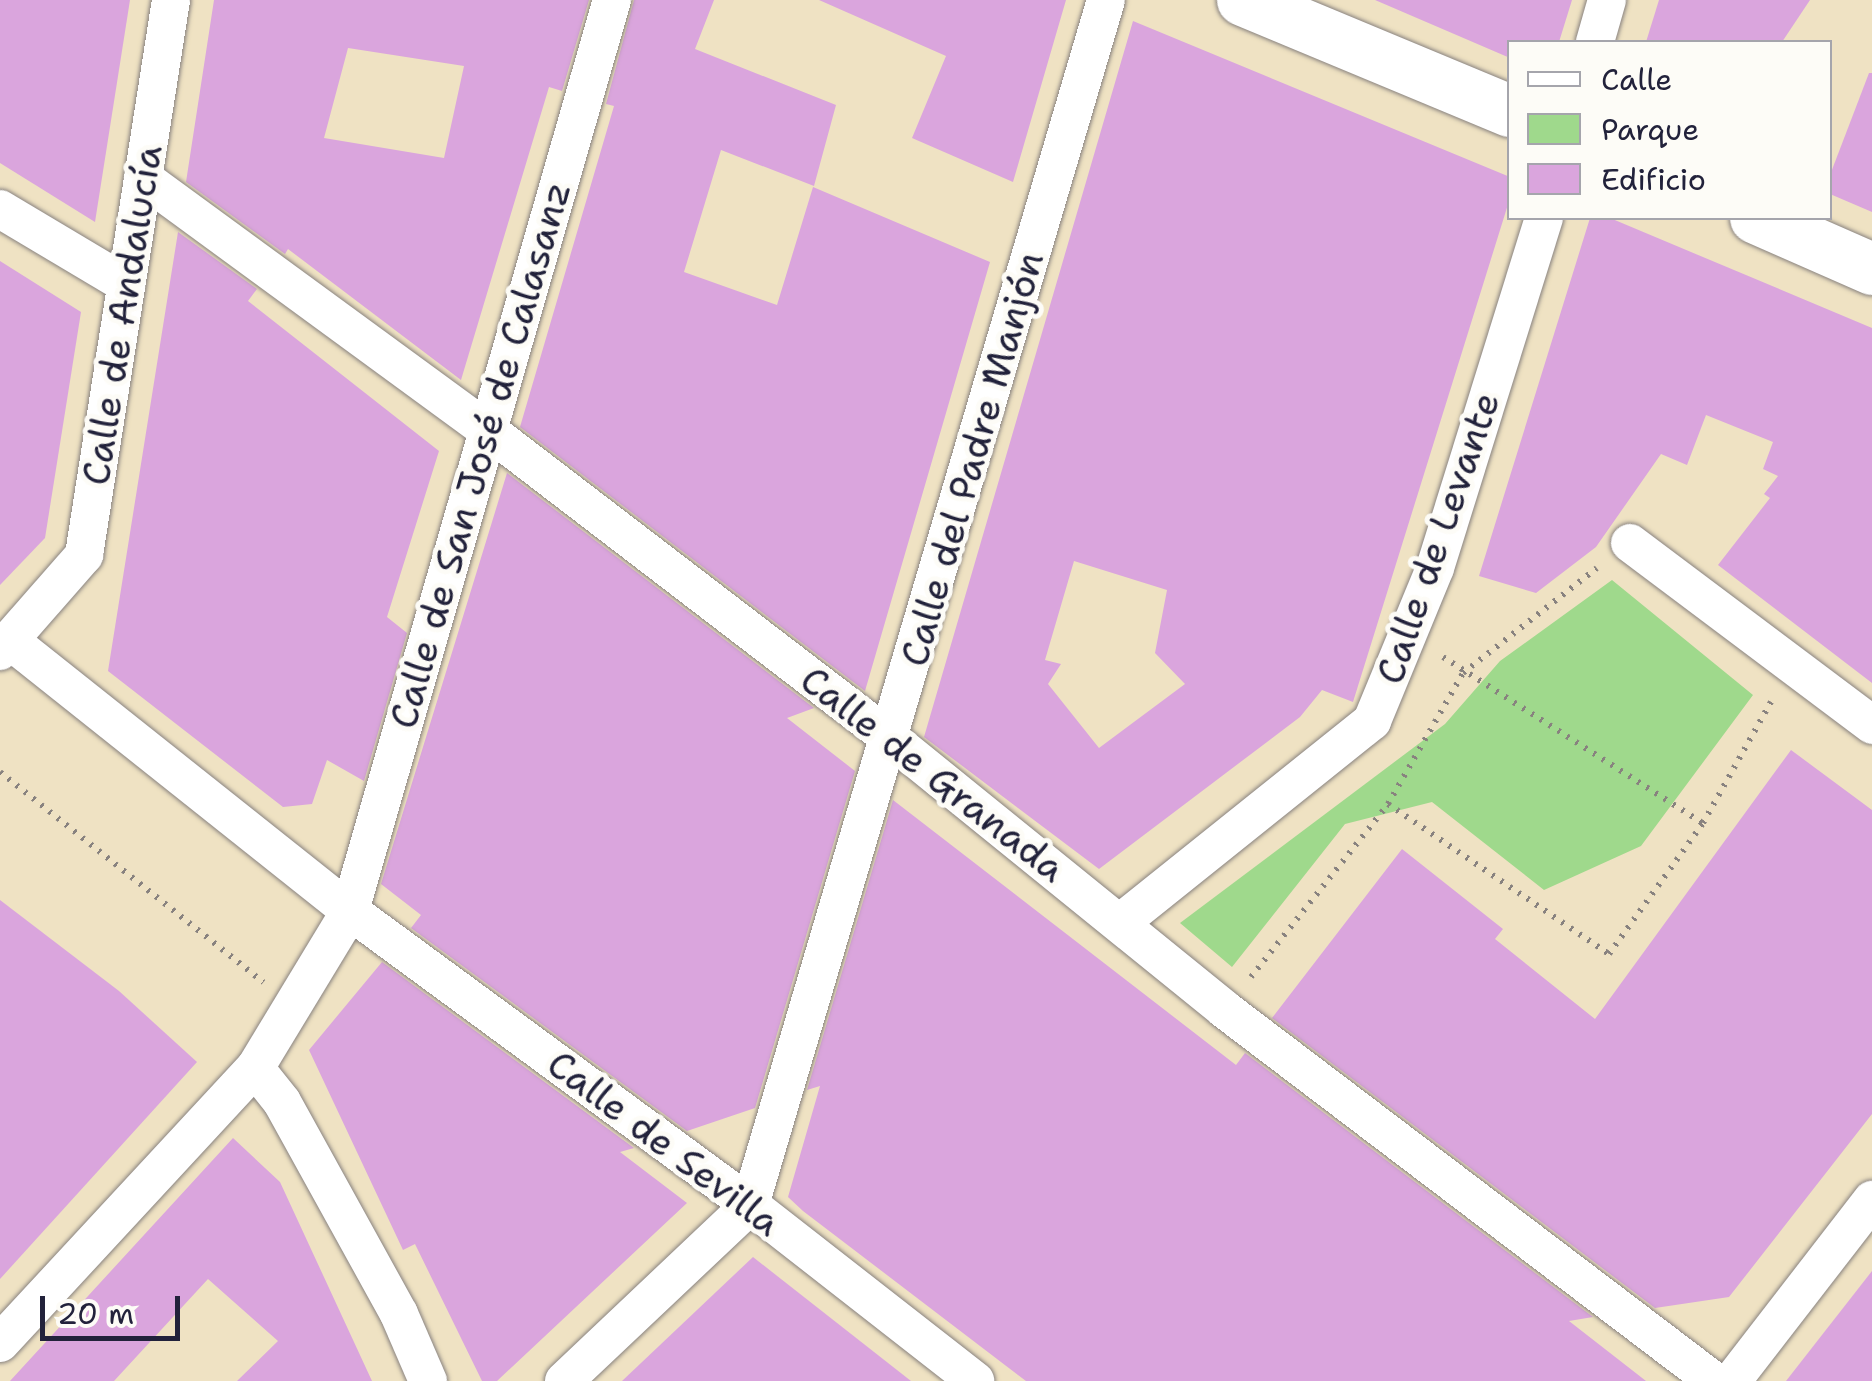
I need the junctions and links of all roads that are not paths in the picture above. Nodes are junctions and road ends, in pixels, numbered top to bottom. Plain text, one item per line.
1 (171, 0) edge
2 (612, 0) edge
3 (1106, 0) edge
4 (1243, 0) edge
5 (1607, 0) edge
6 (1596, 40) edge
7 (1507, 110) edge
8 (143, 178) junction
9 (0, 209) edge
10 (1543, 220) edge
11 (1761, 220) edge
12 (1872, 269) edge
13 (126, 284) junction
14 (485, 428) junction
15 (1630, 542) road end
16 (5, 646) edge
17 (1872, 725) edge
18 (891, 738) junction
19 (350, 910) junction
20 (1120, 923) junction
21 (255, 1068) junction
22 (1872, 1200) edge
23 (750, 1206) junction
24 (0, 1343) edge
25 (428, 1381) edge
26 (564, 1381) edge
27 (975, 1381) edge
28 (1714, 1381) edge
29 (1732, 1381) edge

1 - 8 street, Calle de Andalucía
2 - 14 street, Calle de San José de Calasanz
3 - 18 street, Calle del Padre Manjón
4 - 7 street
5 - 6 street
8 - 13 street, Calle de Andalucía
8 - 14 street, Calle de Granada
9 - 13 street
10 - 20 street, Calle de Levante
11 - 12 street
13 - 16 street, Calle de Andalucía
14 - 18 street, Calle de Granada
14 - 19 street, Calle de San José de Calasanz
15 - 17 street
16 - 19 street, Calle de Sevilla
18 - 20 street, Calle de Granada
18 - 23 street, Calle del Padre Manjón
19 - 21 street, Calle de San José de Calasanz
19 - 23 street, Calle de Sevilla
20 - 28 street, Calle de Granada
21 - 24 street, Calle de San José de Calasanz
21 - 25 street
22 - 29 street
23 - 26 street
23 - 27 street, Calle de Sevilla

